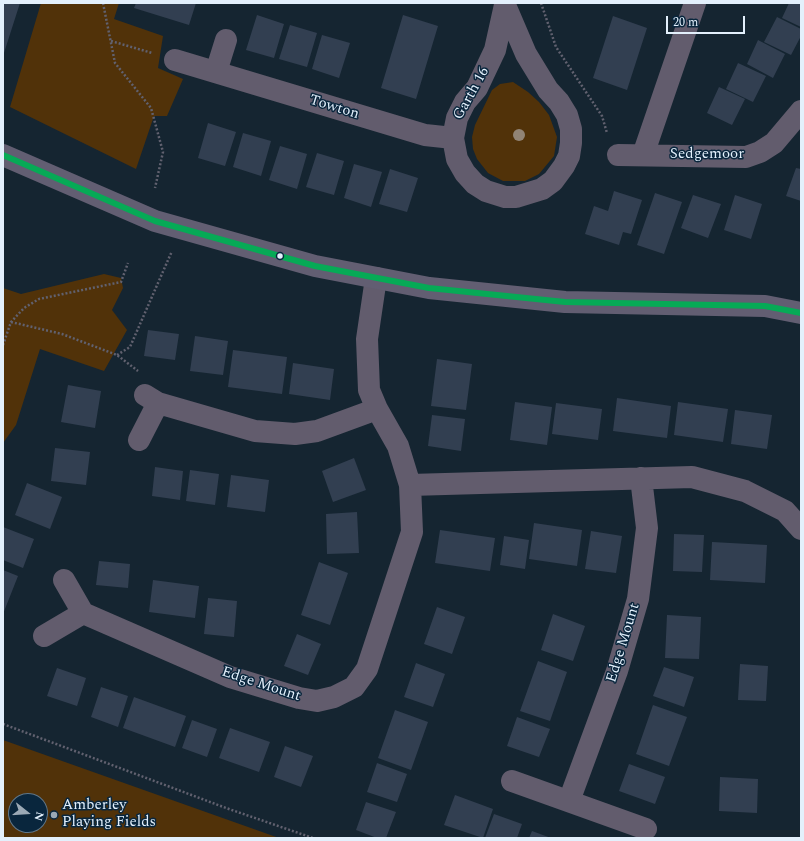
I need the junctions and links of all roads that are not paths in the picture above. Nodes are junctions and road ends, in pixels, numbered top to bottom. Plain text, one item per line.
1 (695, 3) edge
2 (505, 4) edge
3 (226, 40) dead end
4 (174, 60) road end
5 (216, 72) junction
6 (801, 111) edge
7 (453, 138) junction
8 (613, 147) road end
9 (3, 155) edge
10 (643, 156) junction
11 (376, 278) junction
12 (801, 313) edge
13 (377, 409) junction
14 (139, 440) dead end
15 (641, 478) junction
16 (410, 485) junction
17 (801, 529) edge
18 (64, 580) dead end
19 (83, 613) junction
20 (44, 636) dead end
21 (512, 781) dead end
22 (569, 801) junction
23 (646, 830) dead end

1 - 10 street
2 - 7 street, Garth 16
2 - 7 street, Garth 16
3 - 5 street
4 - 5 street, Towton
5 - 7 street, Towton
6 - 10 street, Sedgemoor
8 - 10 street, Sedgemoor
9 - 11 street
11 - 12 street
11 - 13 street, Edge Mount
13 - 14 street
13 - 16 street, Edge Mount
15 - 16 street
15 - 17 street
15 - 22 street, Edge Mount
16 - 19 street, Edge Mount
18 - 19 street
19 - 20 street
21 - 22 street
22 - 23 street

